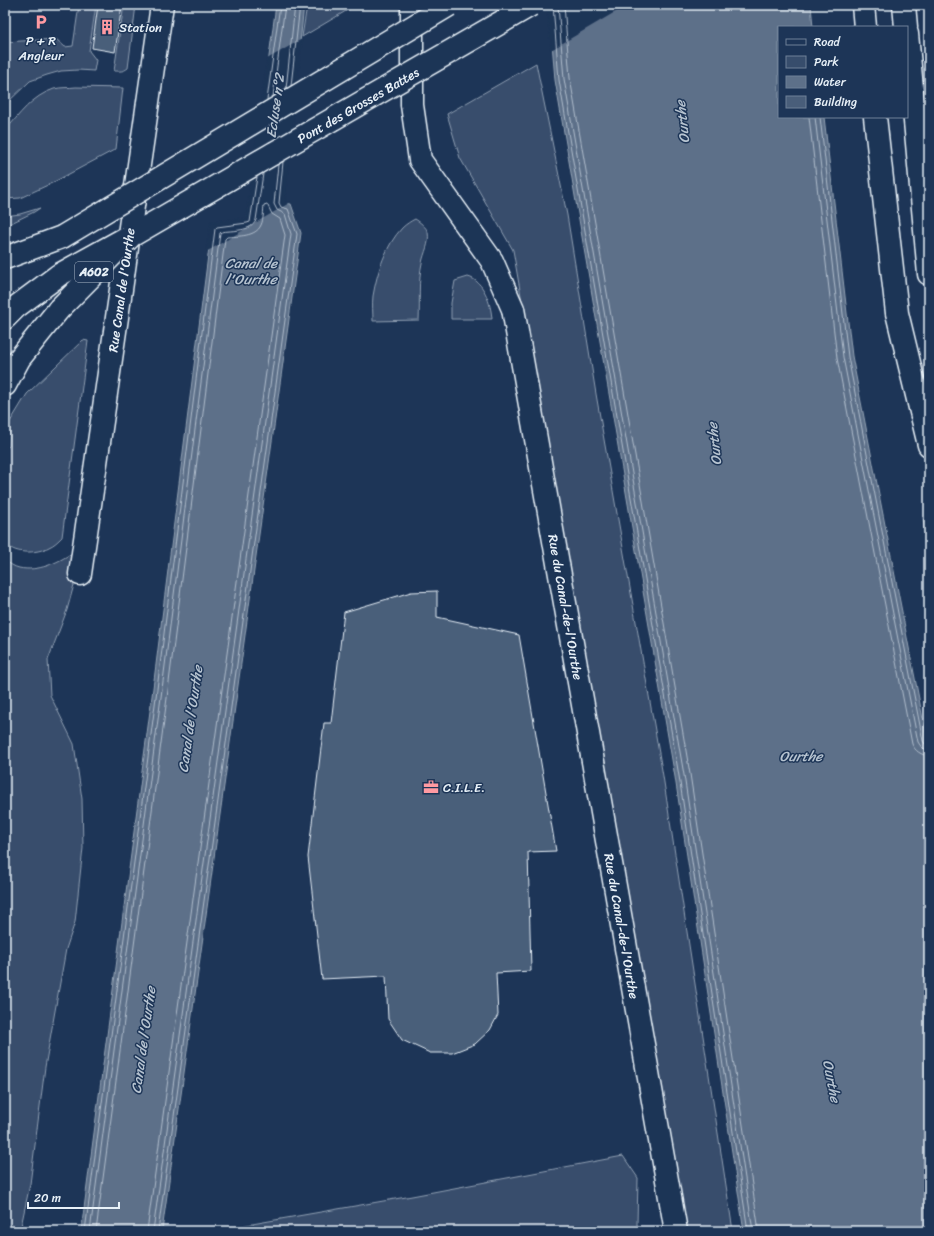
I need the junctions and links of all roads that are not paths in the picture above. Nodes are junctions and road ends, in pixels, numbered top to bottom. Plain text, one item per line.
1 (162, 5) edge
2 (412, 5) edge
3 (449, 5) edge
4 (531, 5) edge
5 (863, 5) edge
6 (904, 5) edge
7 (866, 26) edge
8 (906, 26) edge
9 (908, 45) edge
10 (875, 118) edge
11 (131, 236) junction
12 (5, 258) edge
13 (929, 274) edge
14 (5, 318) edge
15 (5, 385) edge
16 (929, 445) edge
17 (80, 574) dead end
18 (676, 1231) edge

1 - 17 main road, Rue Canal de l'Ourthe
2 - 18 main road, Rue du Canal-de-l'Ourthe
3 - 12 main road, bridge
4 - 11 main road, Pont des Grosses Battes, bridge
5 - 7 main road
6 - 8 main road
9 - 13 main road
10 - 16 main road
11 - 14 main road, Pont des Grosses Battes, bridge
11 - 15 main road, A602, bridge

